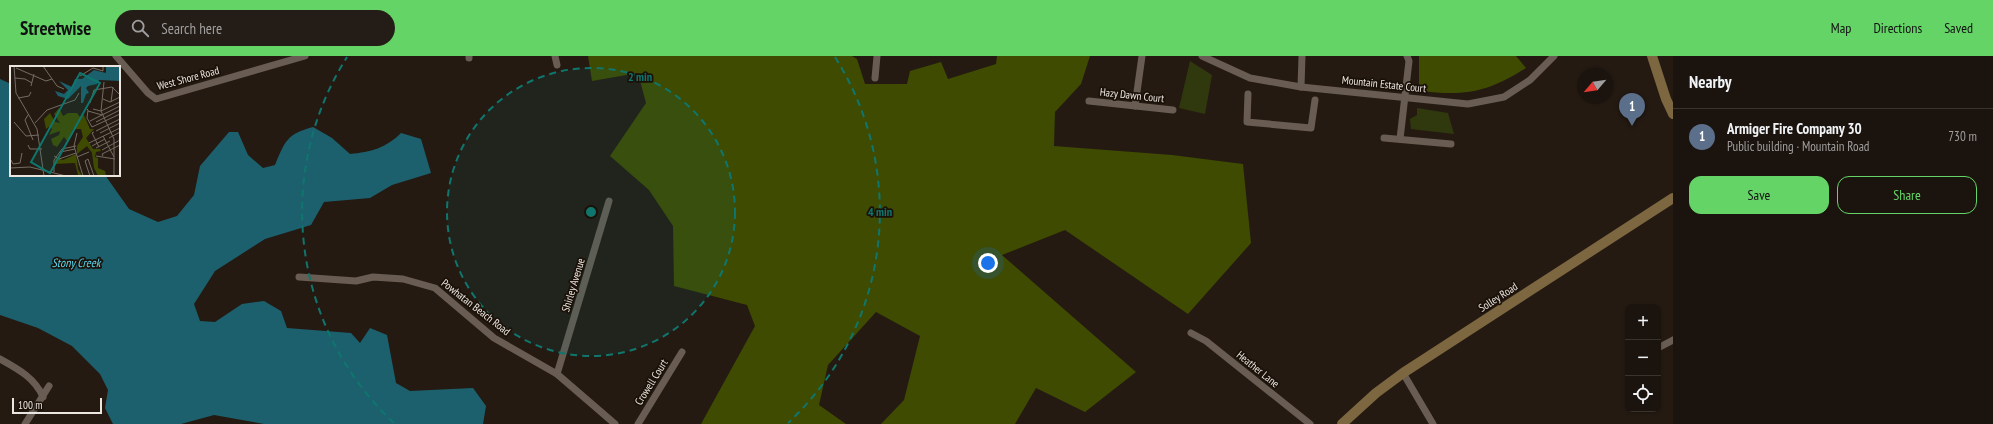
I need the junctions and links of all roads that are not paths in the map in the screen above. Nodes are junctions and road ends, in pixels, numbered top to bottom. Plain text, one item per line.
1 (116, 56) edge
2 (305, 56) edge
3 (555, 56) edge
4 (877, 56) edge
5 (1142, 56) edge
6 (1202, 56) edge
7 (1302, 56) edge
8 (1407, 56) edge
9 (1554, 56) edge
10 (1652, 56) edge
11 (557, 65) dead end
12 (875, 78) dead end
13 (1301, 87) junction
14 (1248, 94) dead end
15 (1404, 97) junction
16 (1315, 100) dead end
17 (1088, 101) dead end
18 (1135, 106) junction
19 (1173, 110) dead end
20 (1673, 114) edge
21 (1384, 138) dead end
22 (1400, 140) junction
23 (1451, 144) dead end
24 (1673, 198) edge
25 (609, 201) dead end
26 (299, 276) dead end
27 (1191, 333) dead end
28 (1673, 340) edge
29 (1661, 346) edge
30 (682, 352) dead end
31 (0, 359) edge
32 (1403, 373) junction
33 (557, 374) junction
34 (49, 386) dead end
35 (43, 397) junction
36 (25, 424) edge
37 (615, 424) edge
38 (638, 424) edge
39 (1310, 424) edge
40 (1342, 424) edge
41 (1433, 424) edge

1 - 2 street, West Shore Road
3 - 11 street
4 - 12 street
5 - 18 street
6 - 13 street, Mountain Estate Court
7 - 13 street
8 - 15 street
9 - 15 street, Mountain Estate Court
10 - 20 main road
13 - 15 street, Mountain Estate Court
14 - 16 street
15 - 22 street
17 - 18 street, Hazy Dawn Court
18 - 19 street, Hazy Dawn Court
21 - 22 street
22 - 23 street
24 - 32 main road, Solley Road
25 - 33 street, Shirley Avenue
26 - 33 street, Powhatan Beach Road
27 - 39 street, Heather Lane
28 - 29 street
30 - 38 street, Crowell Court
31 - 35 street
32 - 40 main road, Solley Road
32 - 41 street
33 - 37 street, Powhatan Beach Road
34 - 35 street
35 - 36 street

